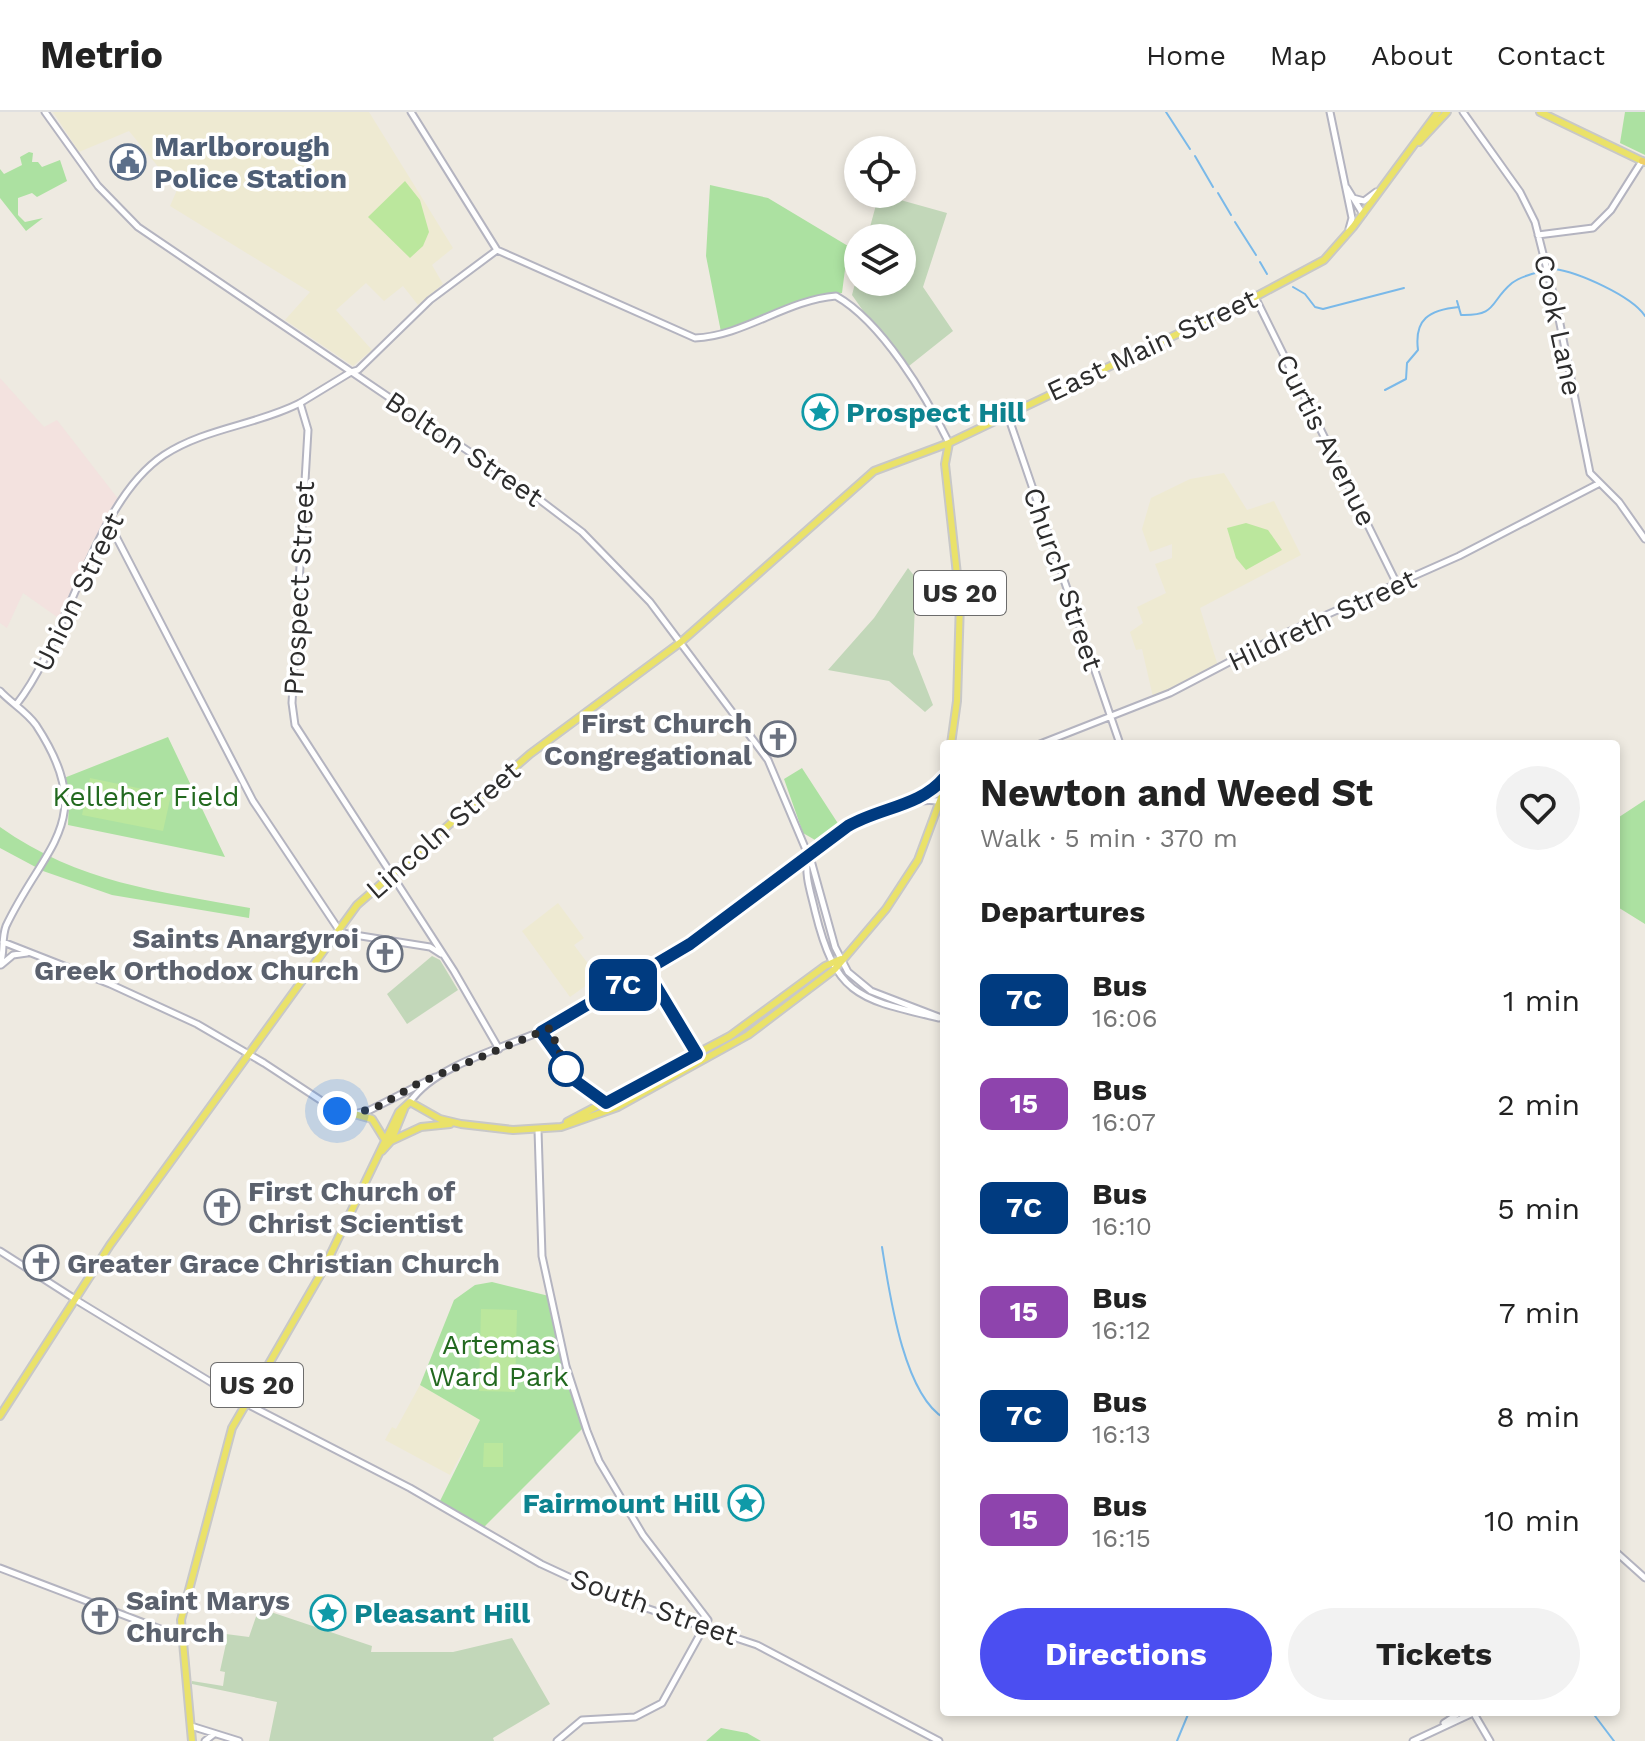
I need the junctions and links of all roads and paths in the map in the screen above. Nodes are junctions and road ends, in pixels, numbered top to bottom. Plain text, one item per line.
1 (45, 112) edge
2 (411, 112) edge
3 (1330, 112) edge
4 (1438, 112) edge
5 (1447, 112) edge
6 (1463, 112) edge
7 (1539, 112) edge
8 (1414, 147) junction
9 (1643, 162) edge
10 (1385, 186) junction
11 (1350, 200) junction
12 (1363, 214) junction
13 (1348, 234) junction
14 (1538, 235) junction
15 (497, 250) junction
16 (1255, 297) junction
17 (351, 372) junction
18 (300, 403) junction
19 (1007, 413) junction
20 (949, 443) junction
21 (1598, 484) junction
22 (109, 523) junction
23 (1645, 539) edge
24 (1397, 584) junction
25 (681, 642) junction
26 (0, 691) edge
27 (16, 705) junction
28 (1108, 716) junction
29 (952, 740) edge
30 (1050, 740) edge
31 (1118, 740) edge
32 (940, 781) edge
33 (912, 801) junction
34 (940, 802) edge
35 (940, 804) edge
36 (808, 857) junction
37 (391, 878) junction
38 (339, 930) junction
39 (3, 942) junction
40 (11, 947) junction
41 (33, 953) junction
42 (443, 955) junction
43 (841, 959) junction
44 (0, 966) edge
45 (834, 966) junction
46 (940, 1017) edge
47 (940, 1018) edge
48 (499, 1049) junction
49 (249, 1054) junction
50 (437, 1076) junction
51 (392, 1101) junction
52 (410, 1102) junction
53 (354, 1114) junction
54 (461, 1124) junction
55 (538, 1130) junction
56 (388, 1140) junction
57 (0, 1251) edge
58 (76, 1300) junction
59 (245, 1403) junction
60 (0, 1416) edge
61 (1620, 1556) edge
62 (0, 1568) edge
63 (1645, 1578) edge
64 (704, 1626) junction
65 (181, 1637) junction
66 (1457, 1716) edge
67 (1464, 1716) edge
68 (1475, 1716) edge
69 (191, 1726) junction
70 (1481, 1726) junction
71 (214, 1734) junction
72 (192, 1741) edge
73 (205, 1741) edge
74 (239, 1741) edge
75 (557, 1741) edge
76 (939, 1741) edge
77 (1413, 1741) edge
78 (1490, 1741) edge

1 - 17 street, Bolton Street
2 - 15 street
3 - 11 street
4 - 8 main road, East Main Street
5 - 8 main road, East Main Street
6 - 14 street, Cook Lane
7 - 9 main road
8 - 10 main road, East Main Street
9 - 14 street
10 - 11 street
10 - 12 main road, East Main Street
11 - 12 street
11 - 13 street
12 - 13 main road, East Main Street
13 - 16 main road, East Main Street
14 - 21 street, Cook Lane
15 - 17 street, Union Street
15 - 20 street
16 - 19 main road, East Main Street
16 - 24 street, Curtis Avenue
17 - 18 street, Union Street
17 - 25 street, Bolton Street
18 - 22 street, Union Street
18 - 37 street, Prospect Street
19 - 20 main road, East Main Street
19 - 28 street, Church Street
20 - 25 main road, Lincoln Street
20 - 29 main road, US 20
21 - 23 street, Cook Lane
21 - 24 street, Hildreth Street
22 - 27 street, Union Street
22 - 38 street
24 - 28 street, Hildreth Street
25 - 36 street, Bolton Street
25 - 37 main road, Lincoln Street
26 - 27 street
27 - 39 street
28 - 30 street, Hildreth Street
28 - 31 street, Church Street
32 - 33 main road
33 - 34 street
33 - 36 street
35 - 43 main road
36 - 43 street
36 - 45 street
36 - 48 street
37 - 38 main road, Lincoln Street
37 - 42 street, Prospect Street
38 - 42 street
38 - 49 main road, Lincoln Street
39 - 40 street
39 - 44 street
40 - 41 street
40 - 44 street
41 - 44 street
41 - 49 street
42 - 48 street, Prospect Street
43 - 45 main road
43 - 46 street
45 - 47 street
45 - 55 main road
48 - 50 street
49 - 53 street
49 - 58 main road, Lincoln Street
50 - 51 street
50 - 52 street
51 - 52 street
51 - 53 street
52 - 54 main road
52 - 56 main road, US 20
53 - 56 main road
54 - 55 main road
54 - 56 main road
55 - 64 street
56 - 59 main road, US 20
57 - 58 street, South Street
58 - 59 street, South Street
58 - 60 main road, Lincoln Street
59 - 64 street, South Street
59 - 65 main road, US 20
61 - 63 street
62 - 65 street
64 - 75 street
64 - 76 street, South Street
65 - 69 main road, US 20
66 - 77 street
67 - 70 street
68 - 70 street
69 - 71 street
69 - 72 main road, US 20
70 - 78 street
71 - 73 street
71 - 74 street

